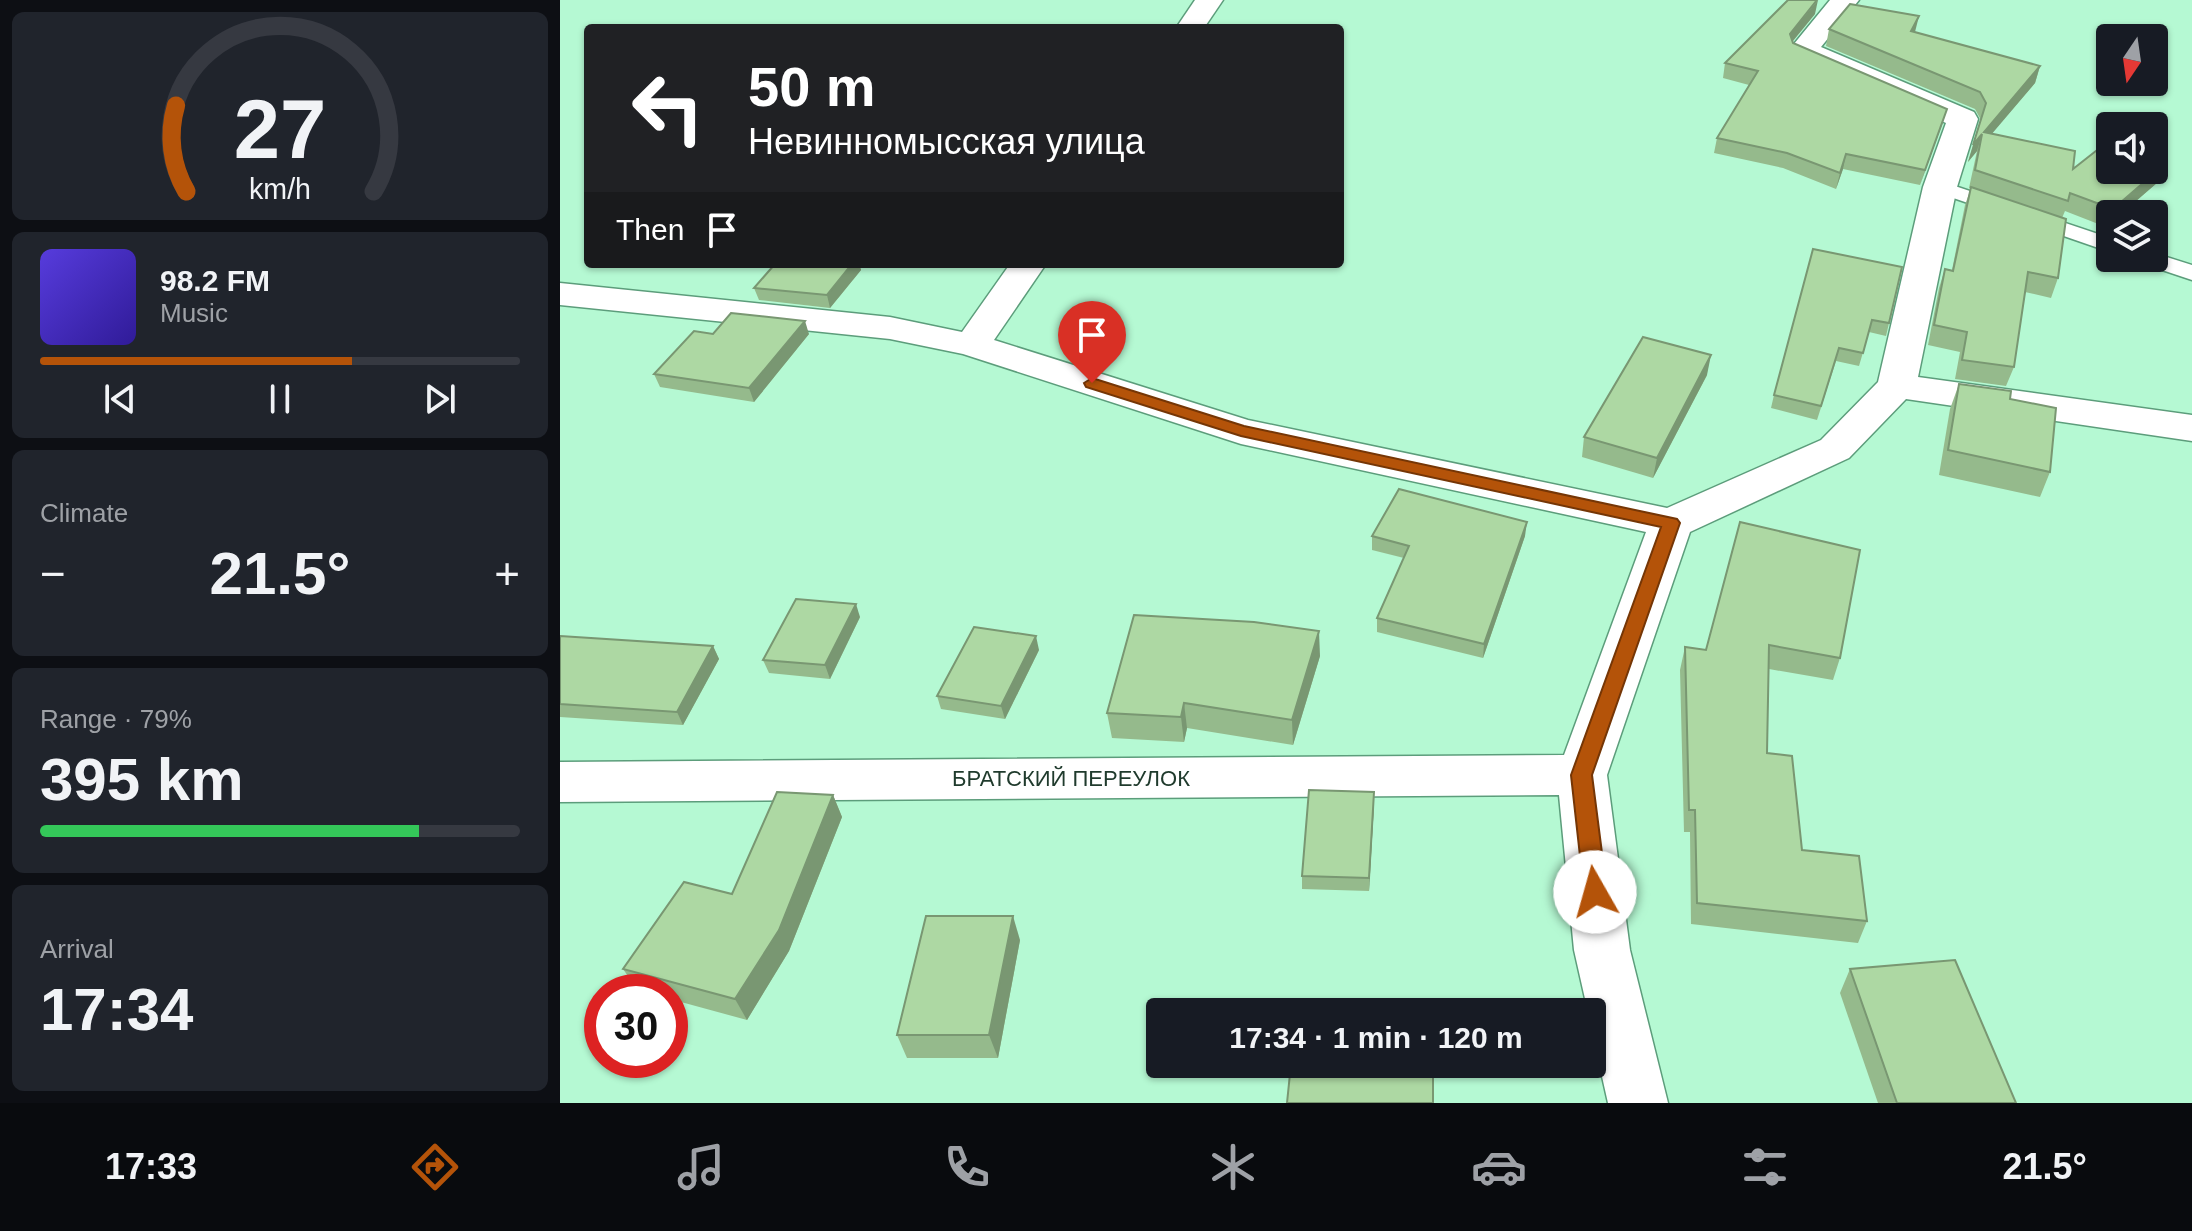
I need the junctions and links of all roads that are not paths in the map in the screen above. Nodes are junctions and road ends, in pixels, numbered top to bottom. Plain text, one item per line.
1 (1209, 0) edge
2 (1845, 0) edge
3 (1193, 24) edge
4 (1940, 187) junction
5 (2096, 240) edge
6 (2168, 265) edge
7 (1025, 268) edge
8 (2192, 273) edge
9 (560, 294) edge
10 (972, 345) junction
11 (1897, 386) junction
12 (2192, 428) edge
13 (1671, 523) junction
14 (1582, 775) junction
15 (560, 782) edge
16 (1638, 1103) edge

1 - 3 street
2 - 4 street
4 - 5 lane
4 - 11 street
6 - 8 lane
7 - 10 street
9 - 10 street
10 - 13 street
11 - 12 street
11 - 13 street
13 - 14 street
14 - 15 street, БРАТСКИЙ ПЕРЕУЛОК
14 - 16 street

